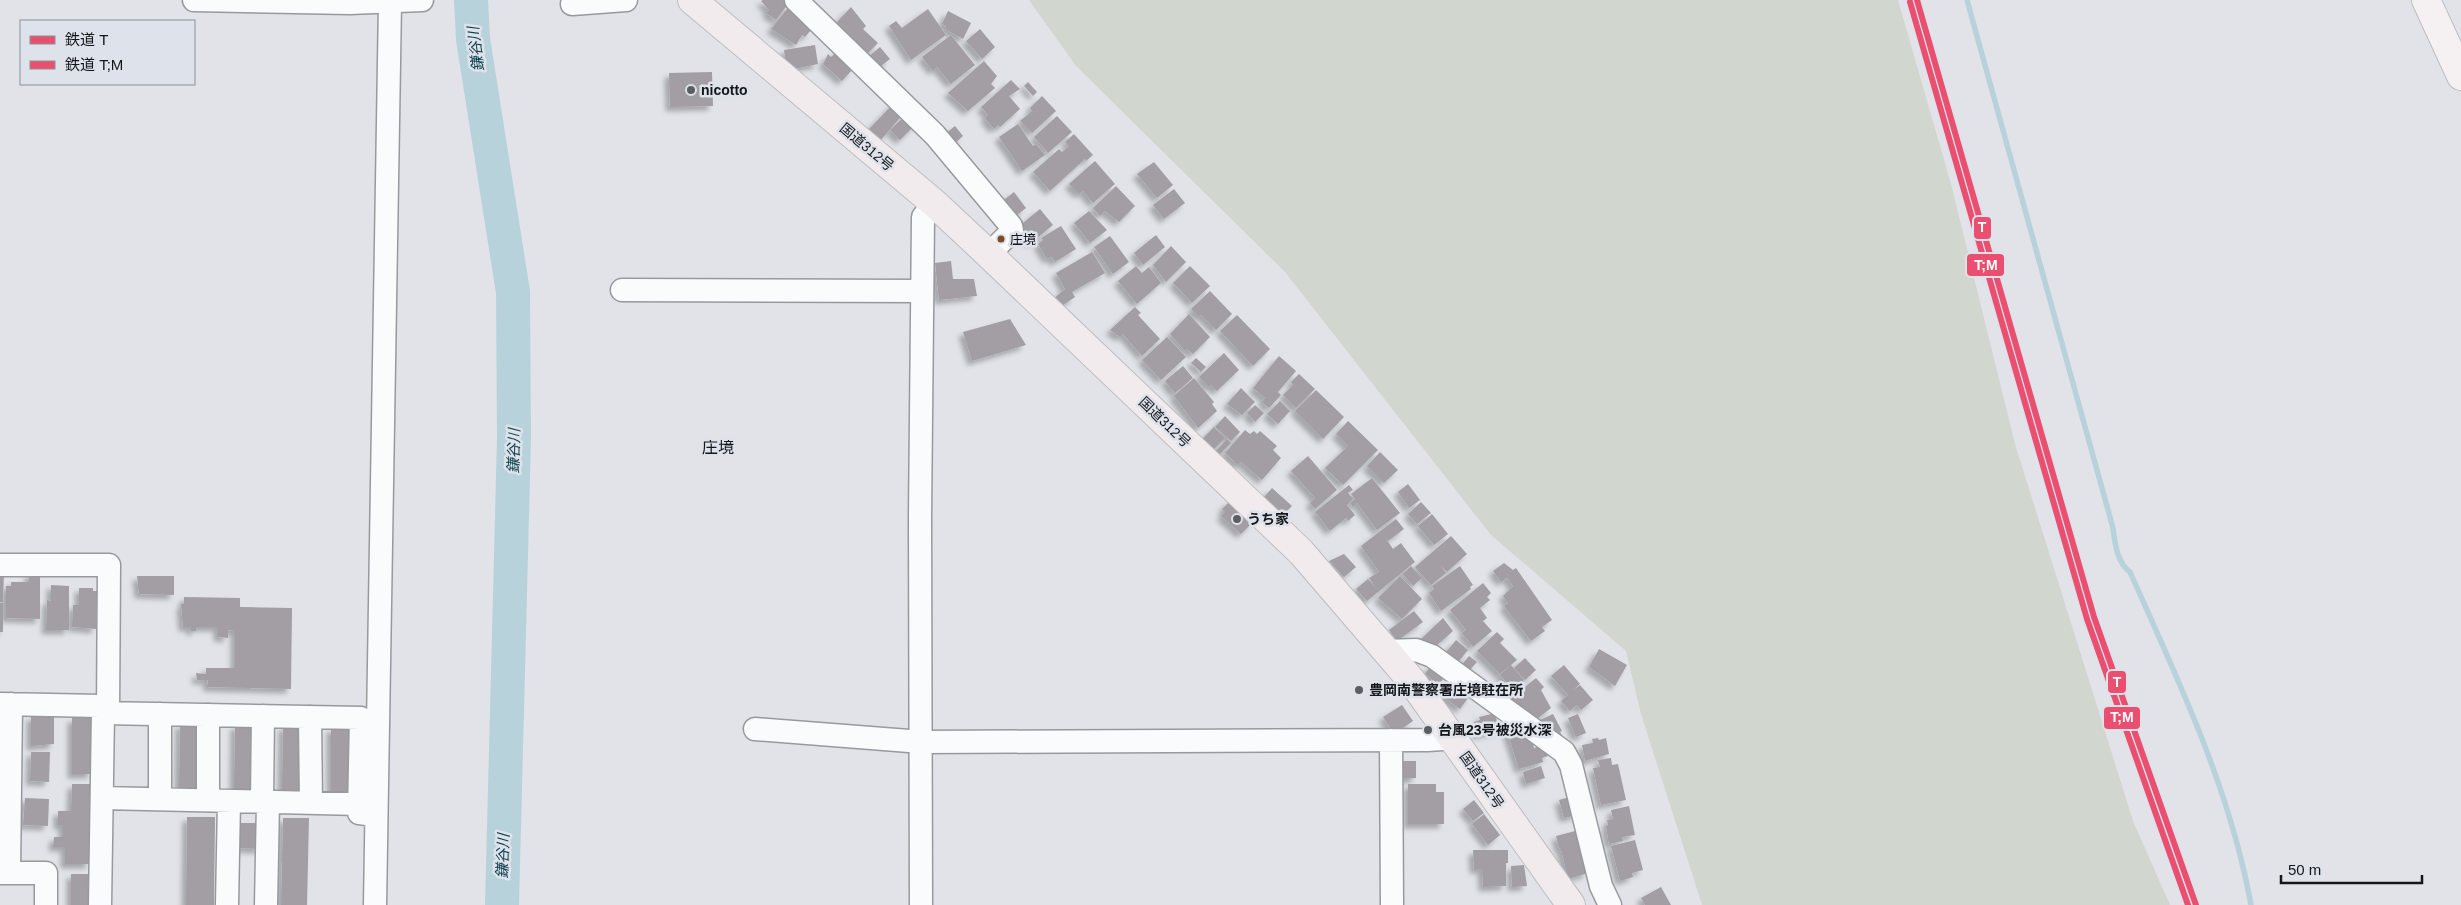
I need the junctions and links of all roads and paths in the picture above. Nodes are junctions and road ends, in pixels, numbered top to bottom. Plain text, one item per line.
1 (194, 0) edge
2 (422, 0) edge
3 (626, 0) edge
4 (692, 0) edge
5 (796, 0) edge
6 (2426, 0) edge
7 (390, 2) junction
8 (572, 4) dead end
9 (2461, 76) edge
10 (934, 203) junction
11 (989, 254) junction
12 (622, 290) dead end
13 (922, 291) junction
14 (0, 565) edge
15 (1385, 651) junction
16 (1432, 656) junction
17 (1411, 680) junction
18 (5, 704) edge
19 (105, 713) junction
20 (160, 714) junction
21 (208, 715) junction
22 (262, 716) junction
23 (310, 717) junction
24 (755, 729) dead end
25 (1449, 734) junction
26 (1391, 740) junction
27 (922, 742) junction
28 (102, 798) junction
29 (160, 799) junction
30 (218, 800) junction
31 (265, 801) junction
32 (310, 803) junction
33 (367, 809) junction
34 (5, 873) edge
35 (46, 905) edge
36 (100, 905) edge
37 (227, 905) edge
38 (266, 905) edge
39 (375, 905) edge
40 (921, 905) edge
41 (1392, 905) edge
42 (1571, 905) edge
43 (1610, 905) edge

1 - 7 street
2 - 7 street
3 - 8 street
4 - 10 highway, 国道312号
5 - 11 street
6 - 9 main road
7 - 33 street
10 - 11 highway, 国道312号
10 - 13 street
11 - 15 highway, 国道312号
12 - 13 street
13 - 27 street
14 - 19 street
15 - 16 street
15 - 17 highway, 国道312号
16 - 17 street
16 - 43 street
17 - 25 highway, 国道312号
18 - 19 street
18 - 34 street
19 - 20 street
19 - 28 street
20 - 21 street
20 - 29 street
21 - 22 street
21 - 30 street
22 - 23 street
22 - 31 street
23 - 32 street
23 - 33 street
24 - 27 street
25 - 26 street
25 - 42 highway, 国道312号
26 - 27 street
26 - 41 street
27 - 40 street
28 - 29 street
28 - 36 street
29 - 30 street
30 - 31 street
30 - 37 street
31 - 32 street
31 - 38 street
32 - 33 street
33 - 39 street
34 - 35 street

